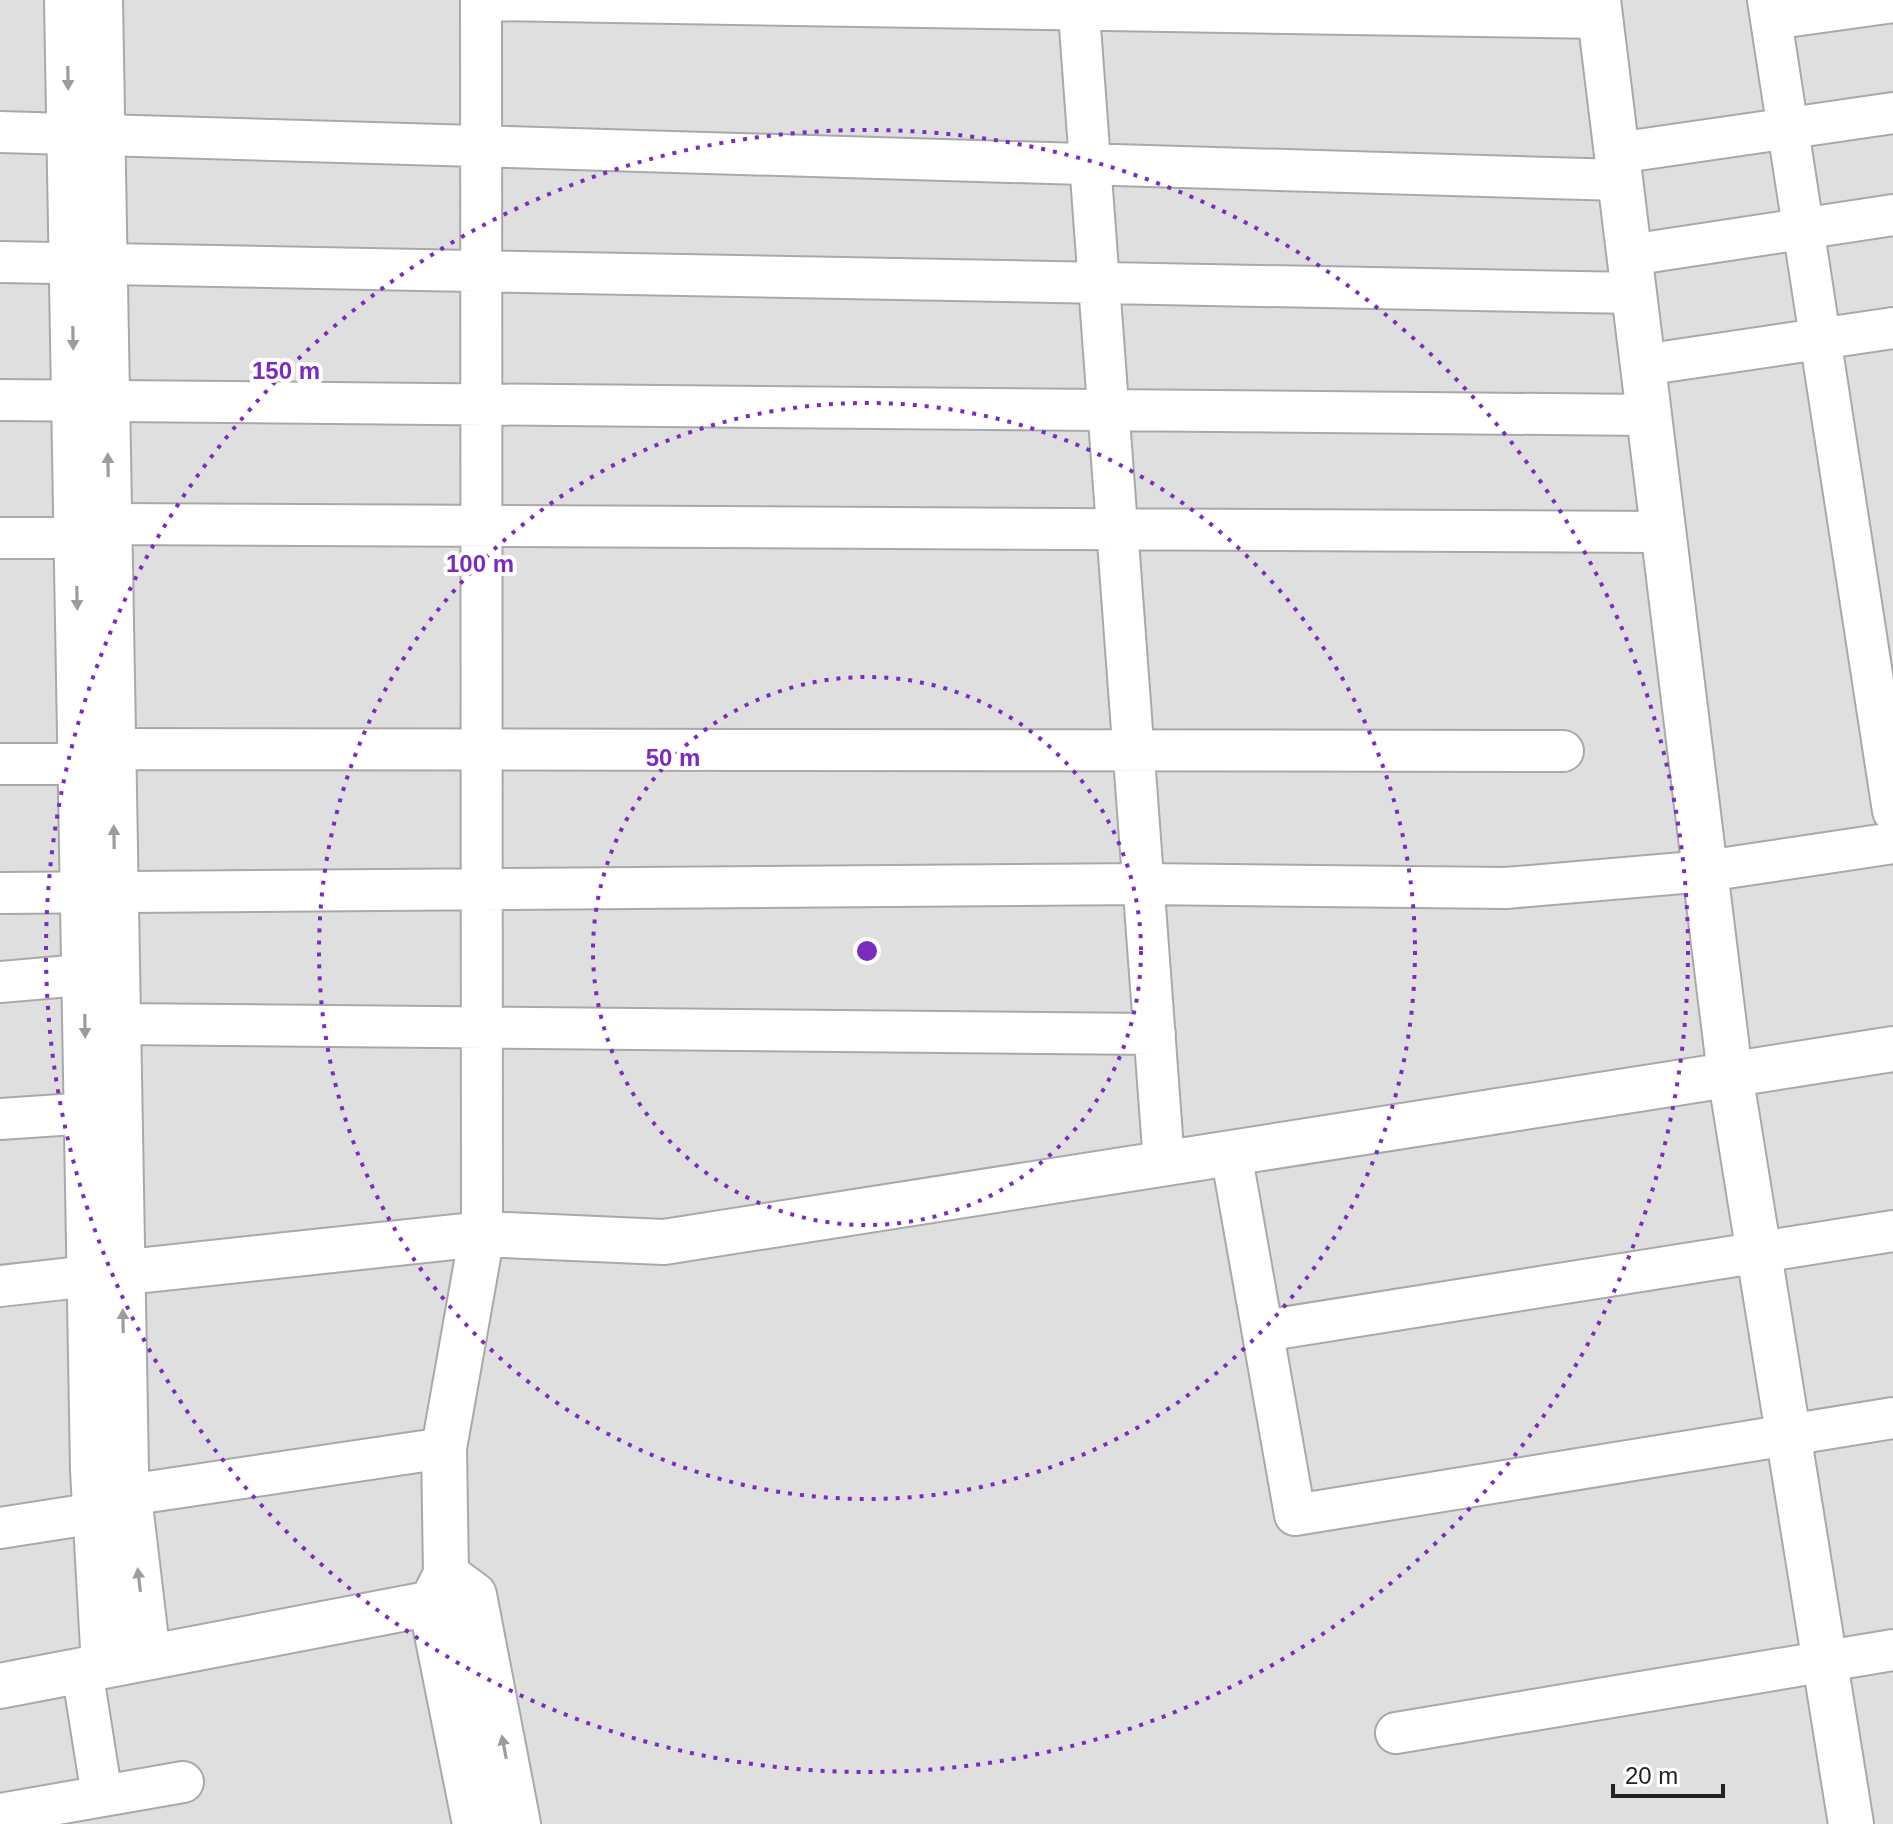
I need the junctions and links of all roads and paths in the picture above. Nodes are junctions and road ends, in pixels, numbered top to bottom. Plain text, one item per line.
1 (67, 0) edge
2 (100, 0) edge
3 (483, 0) edge
4 (1893, 2) edge
5 (1079, 5) edge
6 (1599, 9) edge
7 (1770, 9) edge
8 (1893, 113) edge
9 (1788, 128) junction
10 (0, 132) edge
11 (86, 135) junction
12 (481, 147) junction
13 (1090, 165) junction
14 (1619, 167) junction
15 (1893, 215) edge
16 (1803, 229) junction
17 (0, 262) edge
18 (88, 264) junction
19 (481, 271) junction
20 (1632, 274) junction
21 (1099, 283) junction
22 (1893, 328) edge
23 (1820, 338) junction
24 (1643, 365) junction
25 (0, 400) edge
26 (90, 401) junction
27 (481, 405) junction
28 (1109, 410) junction
29 (1649, 415) junction
30 (481, 526) junction
31 (1117, 529) junction
32 (1663, 532) junction
33 (98, 534) junction
34 (0, 538) edge
35 (481, 750) junction
36 (1134, 750) junction
37 (1563, 751) dead end
38 (91, 754) junction
39 (0, 764) edge
40 (1893, 811) edge
41 (1893, 843) edge
42 (1706, 871) junction
43 (1144, 884) junction
44 (482, 889) junction
45 (99, 892) junction
46 (0, 893) edge
47 (100, 974) junction
48 (0, 982) edge
49 (118, 1024) junction
50 (482, 1028) junction
51 (1155, 1034) junction
52 (1893, 1049) edge
53 (1730, 1074) junction
54 (103, 1112) junction
55 (0, 1119) edge
56 (1231, 1153) junction
57 (1164, 1163) junction
58 (1893, 1231) edge
59 (482, 1234) junction
60 (1759, 1252) junction
61 (106, 1274) junction
62 (0, 1286) edge
63 (1263, 1331) junction
64 (1893, 1418) edge
65 (1788, 1435) junction
66 (444, 1448) junction
67 (112, 1504) junction
68 (0, 1528) edge
69 (451, 1591) junction
70 (1893, 1650) edge
71 (148, 1657) junction
72 (1824, 1661) junction
73 (93, 1668) junction
74 (0, 1686) edge
75 (1396, 1733) dead end
76 (183, 1782) dead end
77 (102, 1796) junction
78 (0, 1814) edge
79 (475, 1824) edge
80 (518, 1824) edge
81 (1851, 1824) edge

1 -> 11 street
2 - 11 street
3 - 5 street
3 - 12 street
4 - 7 street
5 - 6 street
5 - 13 street
6 - 14 street
7 - 9 street
8 - 9 street
9 - 14 street
9 - 16 street
10 - 11 street
11 - 12 street
11 - 18 street
12 - 13 street
12 - 19 street
13 - 14 street
13 - 21 street
14 - 20 street
15 - 16 street
16 - 20 street
16 - 23 street
17 - 18 street
18 - 19 street
18 - 26 street
19 - 21 street
19 - 27 street
20 - 21 street
20 - 24 street
21 - 28 street
22 - 23 street
23 - 24 street
23 - 40 street
24 - 29 street
25 - 26 street
26 - 27 street
26 - 33 street
27 - 28 street
27 - 30 street
28 - 29 street
28 - 31 street
29 - 32 street
30 - 31 street
30 - 33 street
30 - 35 street
31 - 32 street
31 - 36 street
32 - 42 street
33 - 34 street
33 - 38 street
35 - 36 street
35 - 38 street
35 - 44 street
36 - 37 street
36 - 43 street
38 - 39 street
38 - 45 street
41 - 42 street
42 - 43 street
42 - 53 street
43 - 44 street
43 - 51 street
44 - 45 street
44 - 50 street
45 - 46 street
45 - 47 street
47 - 48 street
47 - 49 street
47 -> 54 street
49 - 50 street
49 - 54 street
50 - 51 street
50 - 59 street
51 - 57 street
52 - 53 street
53 - 56 street
53 - 60 street
54 - 55 street
54 - 61 street
56 - 57 street
56 - 63 street
57 - 59 street
58 - 60 street
59 - 61 street
59 - 66 street
60 - 63 street
60 - 65 street
61 - 62 street
61 - 67 street
63 - 65 street
64 - 65 street
65 - 72 street
66 - 67 street
66 - 69 street
67 - 68 street
71 -> 67 street
67 - 73 street
69 - 71 street
69 - 79 street
80 -> 69 street
70 - 72 street
71 - 73 street
72 - 75 street
72 - 81 street
73 - 74 street
73 - 77 street
76 - 77 street
77 - 78 street

